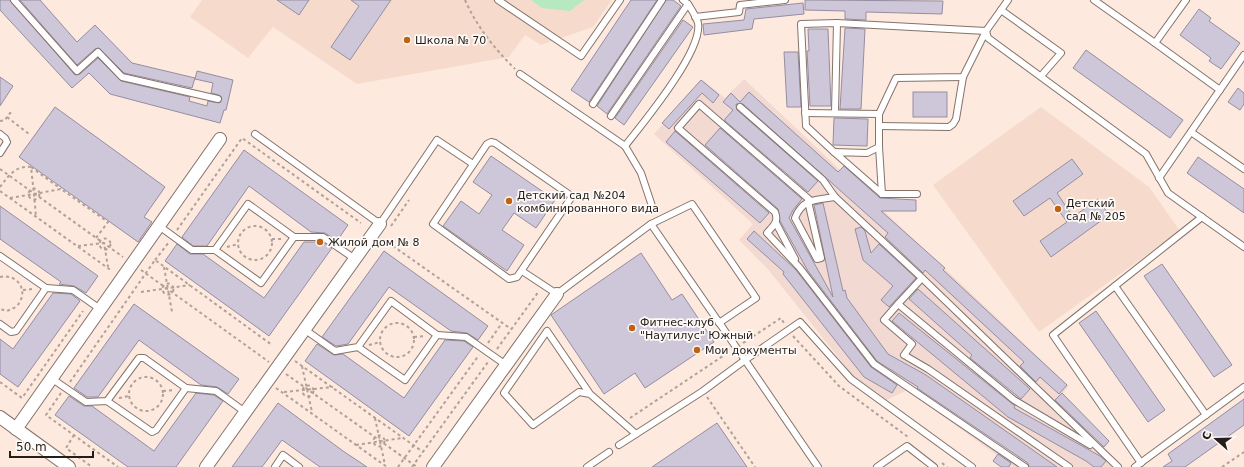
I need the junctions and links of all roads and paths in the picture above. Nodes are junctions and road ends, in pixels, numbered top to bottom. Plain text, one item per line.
1 (14, 0) edge
2 (465, 0) edge
3 (498, 0) edge
4 (620, 0) edge
5 (662, 0) edge
6 (785, 0) edge
7 (1094, 0) edge
8 (1186, 0) edge
9 (1005, 1) edge
10 (686, 2) edge
11 (1000, 10) junction
12 (695, 17) junction
13 (837, 22) junction
14 (986, 31) junction
15 (1155, 43) junction
16 (1243, 58) edge
17 (520, 74) joint
18 (1040, 76) junction
19 (963, 77) junction
20 (1220, 90) junction
21 (218, 99) dead end
22 (593, 104) dead end
23 (740, 107) dead end
24 (805, 112) junction
25 (835, 112) junction
26 (13, 114) dead end
27 (879, 114) junction
28 (611, 116) dead end
29 (7, 118) junction
30 (0, 121) edge
31 (879, 126) junction
32 (1191, 132) junction
33 (0, 134) edge
34 (28, 134) dead end
35 (255, 134) dead end
36 (220, 139) dead end
37 (625, 146) junction
38 (879, 147) junction
39 (834, 152) junction
40 (0, 153) edge
41 (473, 164) junction
42 (31, 167) junction
43 (0, 169) edge
44 (1244, 169) edge
45 (8, 176) junction
46 (1159, 178) junction
47 (0, 187) edge
48 (33, 189) junction
49 (61, 189) junction
50 (0, 191) edge
51 (30, 191) junction
52 (39, 193) junction
53 (34, 194) junction
54 (882, 194) junction
55 (917, 194) dead end
56 (29, 195) junction
57 (39, 197) junction
58 (835, 197) junction
59 (10, 198) junction
60 (35, 200) junction
61 (810, 201) junction
62 (652, 206) dead end
63 (36, 217) junction
64 (1202, 217) junction
65 (361, 223) dead end
66 (776, 223) junction
67 (380, 224) junction
68 (651, 224) junction
69 (159, 226) junction
70 (173, 236) junction
71 (294, 237) junction
72 (96, 238) junction
73 (382, 239) dead end
74 (100, 242) junction
75 (104, 244) junction
76 (78, 246) junction
77 (109, 247) junction
78 (1244, 247) edge
79 (105, 250) junction
80 (215, 250) junction
81 (0, 256) edge
82 (354, 259) junction
83 (127, 260) junction
84 (156, 260) junction
85 (258, 260) joint
86 (119, 262) dead end
87 (116, 266) dead end
88 (164, 266) junction
89 (799, 266) junction
90 (109, 268) junction
91 (522, 270) junction
92 (112, 271) junction
93 (146, 274) junction
94 (0, 277) edge
95 (108, 277) dead end
96 (922, 278) junction
97 (167, 284) junction
98 (190, 285) junction
99 (543, 285) junction
100 (164, 286) junction
101 (1115, 286) junction
102 (46, 288) junction
103 (168, 288) junction
104 (173, 288) junction
105 (163, 289) junction
106 (142, 292) dead end
107 (172, 292) junction
108 (169, 294) junction
109 (557, 294) junction
110 (898, 304) junction
111 (95, 305) junction
112 (0, 310) edge
113 (172, 312) dead end
114 (502, 323) junction
115 (719, 323) junction
116 (0, 324) edge
117 (304, 329) junction
118 (511, 329) junction
119 (789, 330) junction
120 (437, 335) junction
121 (786, 340) dead end
122 (272, 345) dead end
123 (358, 347) junction
124 (736, 347) junction
125 (483, 349) junction
126 (492, 355) junction
127 (400, 357) joint
128 (745, 360) junction
129 (296, 361) dead end
130 (302, 365) junction
131 (506, 365) junction
132 (277, 367) junction
133 (52, 378) junction
134 (0, 382) edge
135 (1244, 387) edge
136 (65, 388) junction
137 (186, 388) junction
138 (276, 388) dead end
139 (304, 388) junction
140 (333, 388) junction
141 (313, 389) junction
142 (307, 390) junction
143 (282, 392) junction
144 (713, 392) dead end
145 (313, 394) junction
146 (590, 394) junction
147 (308, 396) junction
148 (107, 401) junction
149 (149, 411) joint
150 (246, 412) junction
151 (312, 414) junction
152 (1206, 415) junction
153 (0, 417) edge
154 (375, 418) junction
155 (623, 422) junction
156 (16, 429) junction
157 (636, 434) junction
158 (74, 435) junction
159 (379, 435) junction
160 (376, 437) junction
161 (402, 438) junction
162 (909, 438) dead end
163 (380, 441) junction
164 (374, 442) junction
165 (384, 442) junction
166 (356, 445) junction
167 (619, 445) dead end
168 (381, 446) junction
169 (414, 446) junction
170 (1099, 450) junction
171 (423, 452) junction
172 (609, 452) dead end
173 (1244, 452) edge
174 (405, 458) junction
175 (941, 462) dead end
176 (1141, 462) junction
177 (386, 466) edge
178 (413, 466) edge
179 (69, 467) edge
180 (92, 467) edge
181 (118, 467) edge
182 (206, 467) edge
183 (275, 467) edge
184 (299, 467) edge
185 (398, 467) edge
186 (417, 467) edge
187 (433, 467) edge
188 (587, 467) edge
189 (755, 467) edge
190 (818, 467) edge
191 (876, 467) edge
192 (934, 467) edge
193 (947, 467) edge
194 (972, 467) edge
195 (1025, 467) edge
196 (1069, 467) edge
197 (1118, 467) edge
198 (1135, 467) edge
199 (1222, 467) edge

1 - 21 lane
2 - 17 path
3 - 4 lane
5 - 22 lane
6 - 12 lane
7 - 15 lane
8 - 15 lane
9 - 11 lane
10 - 12 lane
10 - 28 lane
11 - 14 lane
11 - 18 lane
12 - 37 lane
13 - 14 lane
13 - 24 lane
13 - 25 lane
14 - 18 lane
14 - 19 lane
15 - 20 lane
16 - 20 lane
17 - 37 lane
18 - 46 lane
19 - 27 lane
19 - 31 lane
20 - 32 lane
23 - 58 lane
24 - 25 lane
24 - 39 lane
25 - 27 lane
26 - 29 path
27 - 31 lane
29 - 30 path
29 - 34 path
31 - 38 lane
32 - 44 lane
32 - 46 lane
33 - 40 lane
35 - 67 lane
36 - 69 street
37 - 62 lane
38 - 39 lane
38 - 54 lane
39 - 54 lane
41 - 67 lane
41 - 91 lane
41 - 91 lane
42 - 45 path
42 - 48 path
42 - 49 path
43 - 45 path
45 - 47 path
45 - 51 path
46 - 64 lane
48 - 51 path
48 - 52 path
48 - 53 path
49 - 52 path
49 - 72 path
50 - 59 path
51 - 53 path
51 - 56 path
52 - 53 path
52 - 57 path
53 - 56 path
53 - 57 path
53 - 60 path
54 - 55 lane
56 - 59 path
56 - 60 path
57 - 60 path
57 - 72 path
58 - 61 lane
58 - 96 lane
59 - 63 path
60 - 63 path
61 - 61 lane
61 - 66 lane
63 - 76 path
64 - 78 lane
64 - 101 lane
65 - 70 path
66 - 89 lane
66 - 89 lane
67 - 82 street
68 - 109 lane
68 - 115 lane
68 - 115 lane
69 - 70 lane
69 - 83 street
70 - 80 lane
70 - 84 path
71 - 80 lane
71 - 80 lane
71 - 82 lane
72 - 74 path
73 - 114 path
74 - 75 path
74 - 76 path
74 - 77 path
74 - 79 path
75 - 77 path
75 - 79 path
76 - 90 path
77 - 79 path
77 - 83 path
79 - 90 path
81 - 102 lane
82 - 117 street
83 - 86 path
83 - 93 path
83 - 111 street
84 - 88 path
84 - 93 path
85 - 85 path
87 - 92 path
88 - 97 path
88 - 98 path
89 - 195 lane
90 - 92 path
91 - 99 lane
92 - 95 path
93 - 100 path
93 - 136 path
94 - 112 path
96 - 110 lane
96 - 170 lane
97 - 100 path
97 - 103 path
97 - 104 path
98 - 104 path
98 - 122 path
99 - 109 lane
99 - 118 path
100 - 103 path
100 - 105 path
101 - 152 lane
101 - 176 lane
102 - 111 lane
102 - 116 lane
103 - 104 path
103 - 105 path
103 - 107 path
103 - 108 path
104 - 107 path
105 - 106 path
105 - 108 path
107 - 108 path
107 - 132 path
108 - 113 path
109 - 131 street
110 - 170 lane
110 - 196 lane
111 - 133 street
111 - 134 path
114 - 118 path
114 - 125 path
115 - 124 lane
117 - 123 lane
117 - 132 street
118 - 126 path
119 - 124 path
119 - 128 lane
119 - 194 lane
120 - 123 lane
120 - 123 lane
120 - 125 lane
121 - 162 path
124 - 128 lane
124 - 155 path
125 - 126 lane
125 - 169 path
126 - 131 lane
126 - 171 path
127 - 127 path
128 - 157 lane
128 - 190 lane
129 - 130 path
130 - 139 path
130 - 140 path
131 - 187 street
132 - 139 path
132 - 150 street
133 - 136 lane
133 - 156 street
135 - 152 lane
136 - 148 lane
136 - 158 path
137 - 148 lane
137 - 148 lane
137 - 150 lane
138 - 143 path
139 - 141 path
139 - 142 path
139 - 143 path
139 - 147 path
140 - 141 path
140 - 154 path
141 - 142 path
141 - 145 path
142 - 145 path
142 - 147 path
143 - 151 path
144 - 189 path
145 - 147 path
145 - 160 path
146 - 146 lane
146 - 155 lane
147 - 151 path
149 - 149 path
150 - 182 street
151 - 166 path
152 - 176 lane
153 - 156 street
154 - 159 path
154 - 161 path
155 - 157 lane
156 - 179 street
157 - 167 lane
158 - 180 path
158 - 181 path
159 - 160 path
159 - 163 path
159 - 165 path
160 - 163 path
160 - 164 path
161 - 165 path
161 - 169 path
163 - 164 path
163 - 165 path
163 - 168 path
164 - 166 path
164 - 168 path
165 - 168 path
165 - 174 path
166 - 177 path
168 - 177 path
169 - 171 path
169 - 174 path
170 - 197 lane
171 - 178 path
172 - 188 lane
173 - 199 path
174 - 178 path
174 - 185 path
175 - 193 path
176 - 198 lane
178 - 186 path
183 - 184 lane
191 - 192 lane

